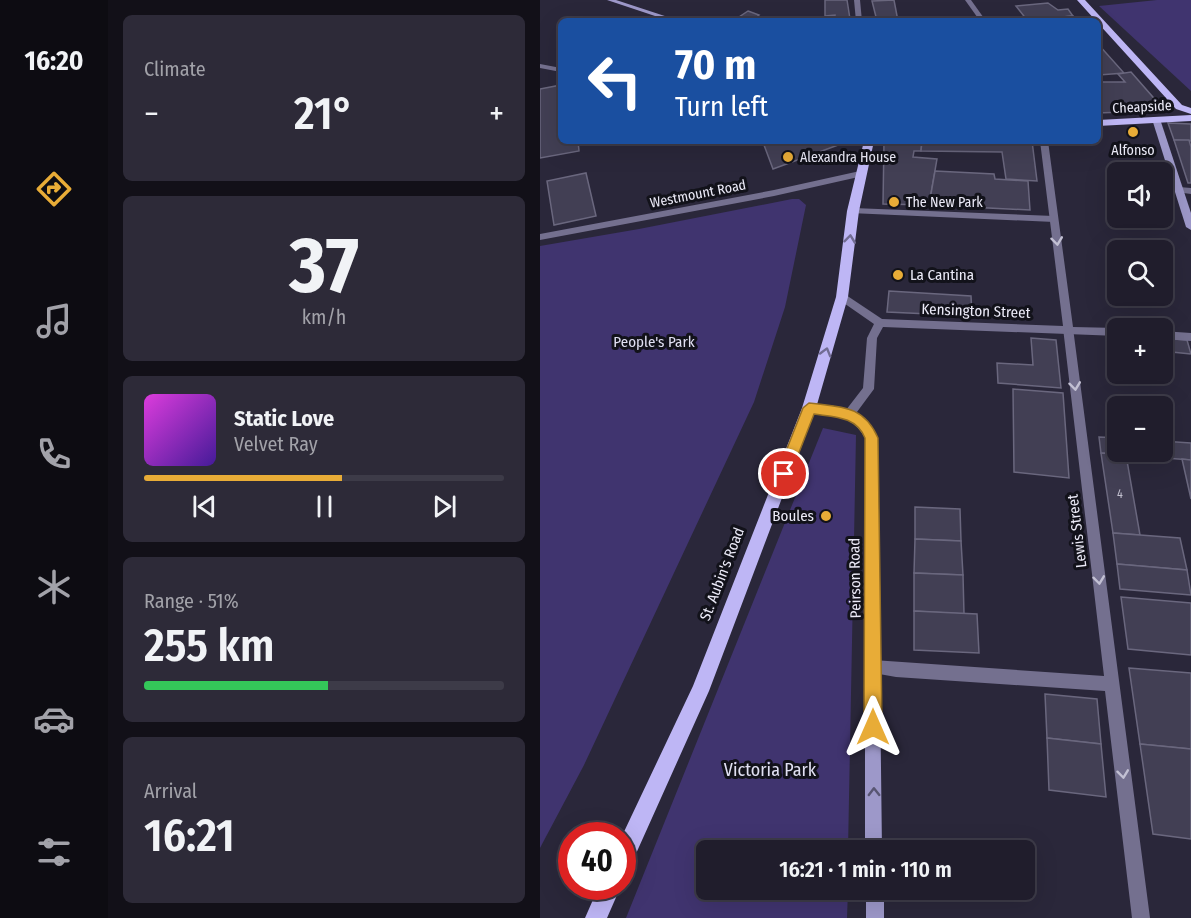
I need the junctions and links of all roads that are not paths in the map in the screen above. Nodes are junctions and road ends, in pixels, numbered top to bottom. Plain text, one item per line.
1 (610, 0) edge
2 (857, 0) edge
3 (968, 0) edge
4 (1081, 0) edge
5 (667, 18) edge
6 (860, 18) edge
7 (981, 18) edge
8 (1097, 18) edge
9 (1101, 22) edge
10 (540, 66) edge
11 (558, 69) edge
12 (1179, 107) junction
13 (1190, 116) edge
14 (1169, 118) junction
15 (1156, 119) junction
16 (1101, 123) edge
17 (868, 144) edge
18 (1044, 144) edge
19 (860, 174) junction
20 (1179, 190) junction
21 (1191, 191) edge
22 (853, 211) junction
23 (1054, 219) junction
24 (1191, 227) edge
25 (540, 237) edge
26 (842, 297) junction
27 (880, 323) junction
28 (1068, 328) junction
29 (1107, 331) edge
30 (1173, 336) edge
31 (1191, 337) edge
32 (809, 408) junction
33 (850, 413) junction
34 (873, 667) junction
35 (1112, 684) junction
36 (636, 829) edge
37 (874, 840) edge
38 (604, 900) edge
39 (875, 900) edge
40 (596, 918) edge
41 (875, 918) edge
42 (1141, 918) edge

1 - 5 street
2 - 6 street
3 - 7 street
4 - 8 main road
9 - 12 main road
10 - 11 street
12 - 13 main road
12 - 14 main road
13 - 14 main road, Cheapside
14 - 15 main road, Cheapside
15 - 16 main road, Cheapside
15 - 20 street
17 - 19 main road
18 - 23 street, Lewis Street
19 - 22 main road
19 - 25 street, Westmount Road
20 - 21 street
20 - 24 street
22 - 23 street
26 -> 22 main road
23 -> 28 street, Lewis Street
26 - 27 street
32 -> 26 main road, St. Aubin's Road
27 - 28 street, Kensington Street
27 - 33 street
28 - 29 street, Kensington Street
28 -> 35 street, Lewis Street
30 - 31 street
32 - 33 street
32 - 36 main road, St. Aubin's Road
33 - 34 street, Peirson Road
34 - 35 street
37 -> 34 street, Peirson Road
35 -> 42 street, Lewis Street
38 - 40 main road
39 - 41 street

